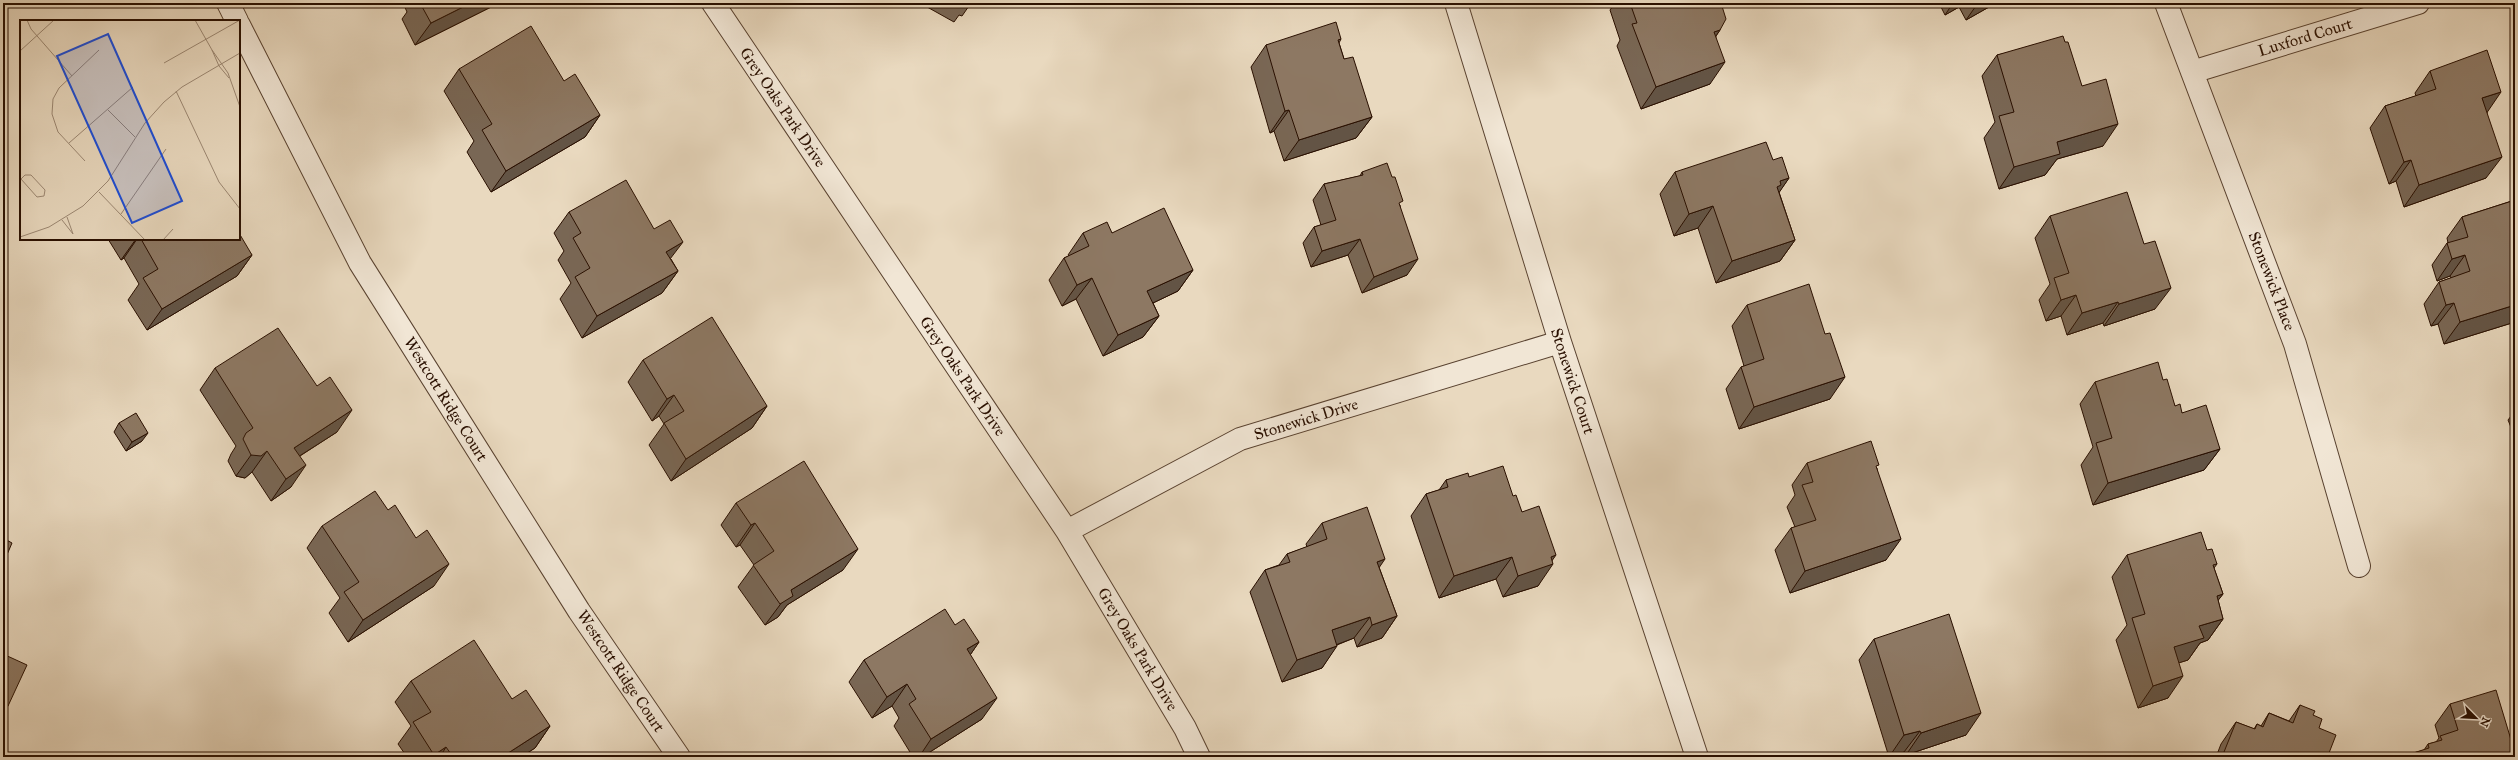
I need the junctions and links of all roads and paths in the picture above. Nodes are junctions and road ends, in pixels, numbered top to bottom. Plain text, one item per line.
1 (228, 3) edge
2 (713, 3) edge
3 (1456, 3) edge
4 (2166, 3) edge
5 (2418, 3) edge
6 (236, 20) edge
7 (240, 27) edge
8 (2192, 72) junction
9 (1560, 342) junction
10 (1068, 531) junction
11 (2359, 566) dead end
12 (679, 757) edge
13 (1199, 757) edge
14 (1697, 757) edge

1 - 6 street
2 - 10 street, Grey Oaks Park Drive
3 - 9 street, Stonewick Court
4 - 8 street, Stonewick Place
5 - 8 street, Luxford Court
7 - 12 street, Westcott Ridge Court
8 - 11 street, Stonewick Place
9 - 10 street, Stonewick Drive
9 - 14 street, Stonewick Court
10 - 13 street, Grey Oaks Park Drive

